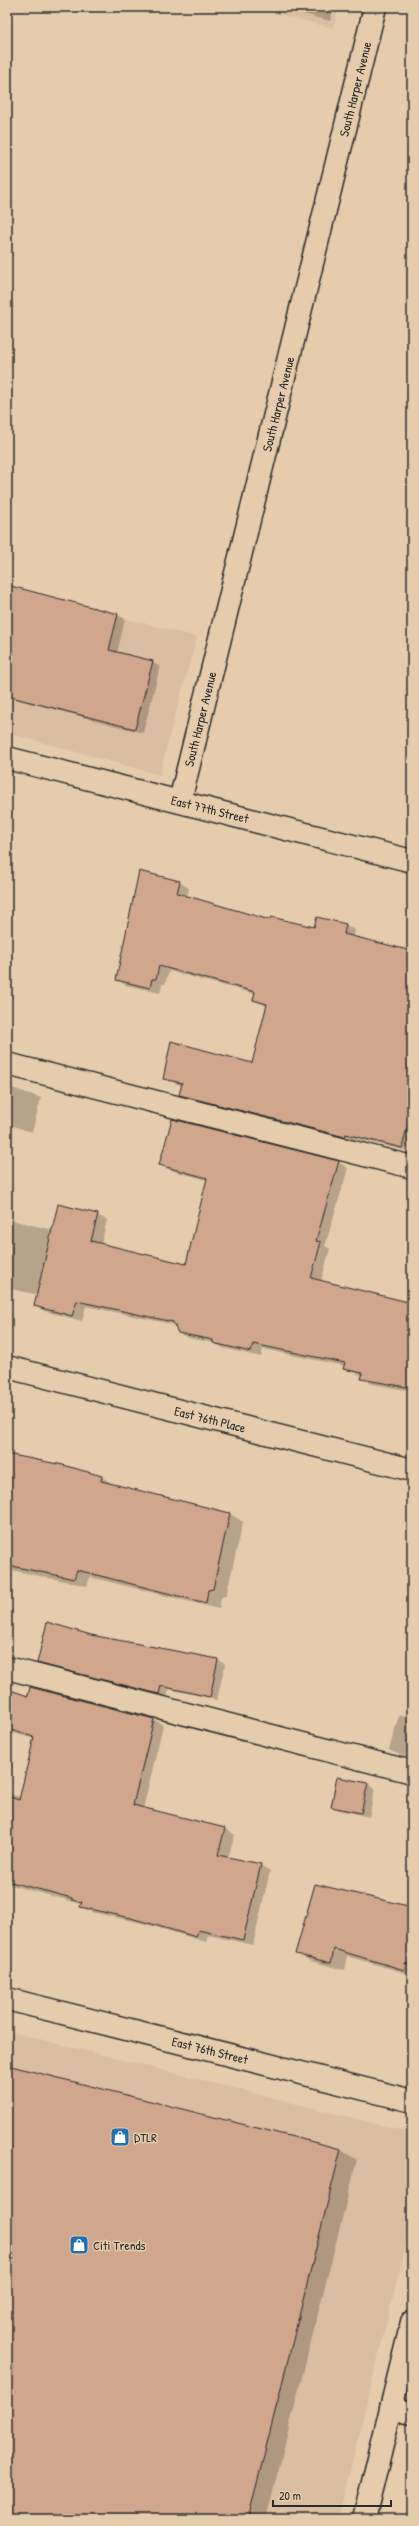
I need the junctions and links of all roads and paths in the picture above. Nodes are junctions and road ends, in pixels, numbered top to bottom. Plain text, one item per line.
1 (375, 7) edge
2 (7, 758) edge
3 (180, 801) junction
4 (412, 861) edge
5 (7, 1064) edge
6 (412, 1167) edge
7 (7, 1368) edge
8 (412, 1470) edge
9 (7, 1668) edge
10 (412, 1772) edge
11 (7, 1999) edge
12 (412, 2102) edge
13 (412, 2322) edge
14 (391, 2408) junction
15 (412, 2413) edge
16 (364, 2519) edge

1 - 3 street, South Harper Avenue
2 - 3 street, East 77th Street
3 - 4 street, East 77th Street
5 - 6 street
7 - 8 street, East 76th Place
9 - 10 street
11 - 12 street, East 76th Street
13 - 14 street
14 - 15 street
14 - 16 street

